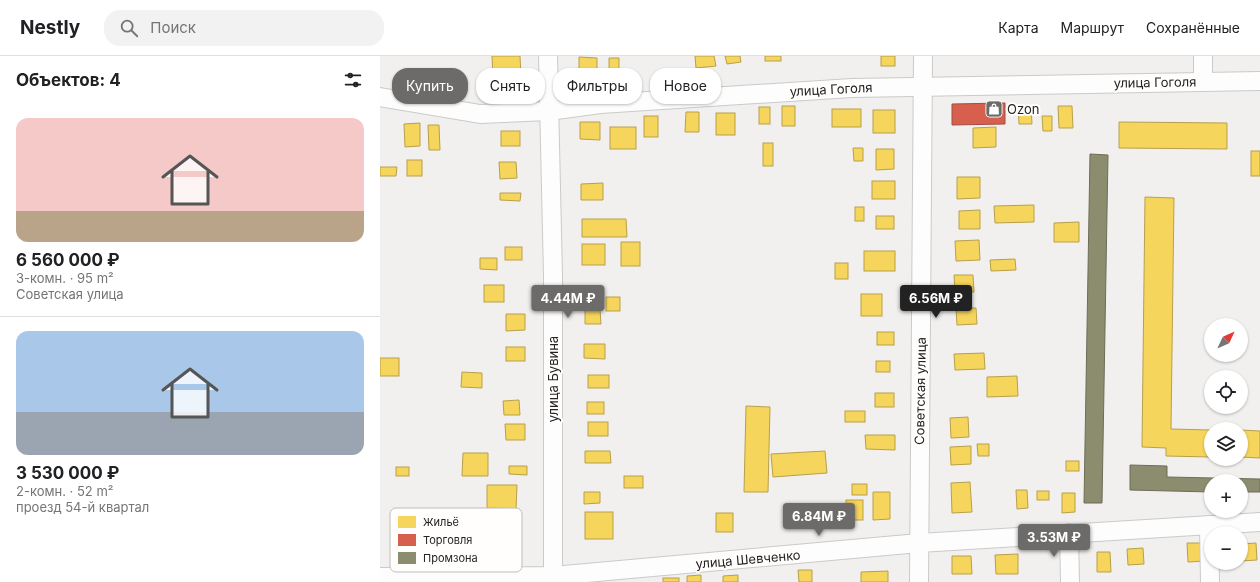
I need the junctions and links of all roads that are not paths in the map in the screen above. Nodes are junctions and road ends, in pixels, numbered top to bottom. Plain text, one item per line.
1 (548, 56) edge
2 (924, 56) edge
3 (1203, 56) edge
4 (1260, 80) edge
5 (1203, 82) junction
6 (923, 86) junction
7 (380, 97) edge
8 (549, 111) junction
9 (1260, 522) edge
10 (1209, 525) junction
11 (1069, 533) junction
12 (919, 543) junction
13 (380, 577) edge
14 (412, 579) edge
15 (553, 579) edge
16 (919, 582) edge
17 (1070, 582) edge
18 (1210, 582) edge

1 - 8 street, улица Бувина
2 - 6 street, Советская улица
3 - 5 street
4 - 5 street, улица Гоголя
5 - 6 street, улица Гоголя
6 - 8 street, улица Гоголя
6 - 12 street, Советская улица
7 - 8 street, улица Гоголя
8 - 15 street, улица Бувина
9 - 10 street, улица Шевченко
10 - 11 street, улица Шевченко
10 - 18 street
11 - 12 street, улица Шевченко
11 - 17 street
12 - 15 street, улица Шевченко
12 - 16 street, Советская улица
13 - 14 street, улица Шевченко
14 - 15 street, улица Шевченко

